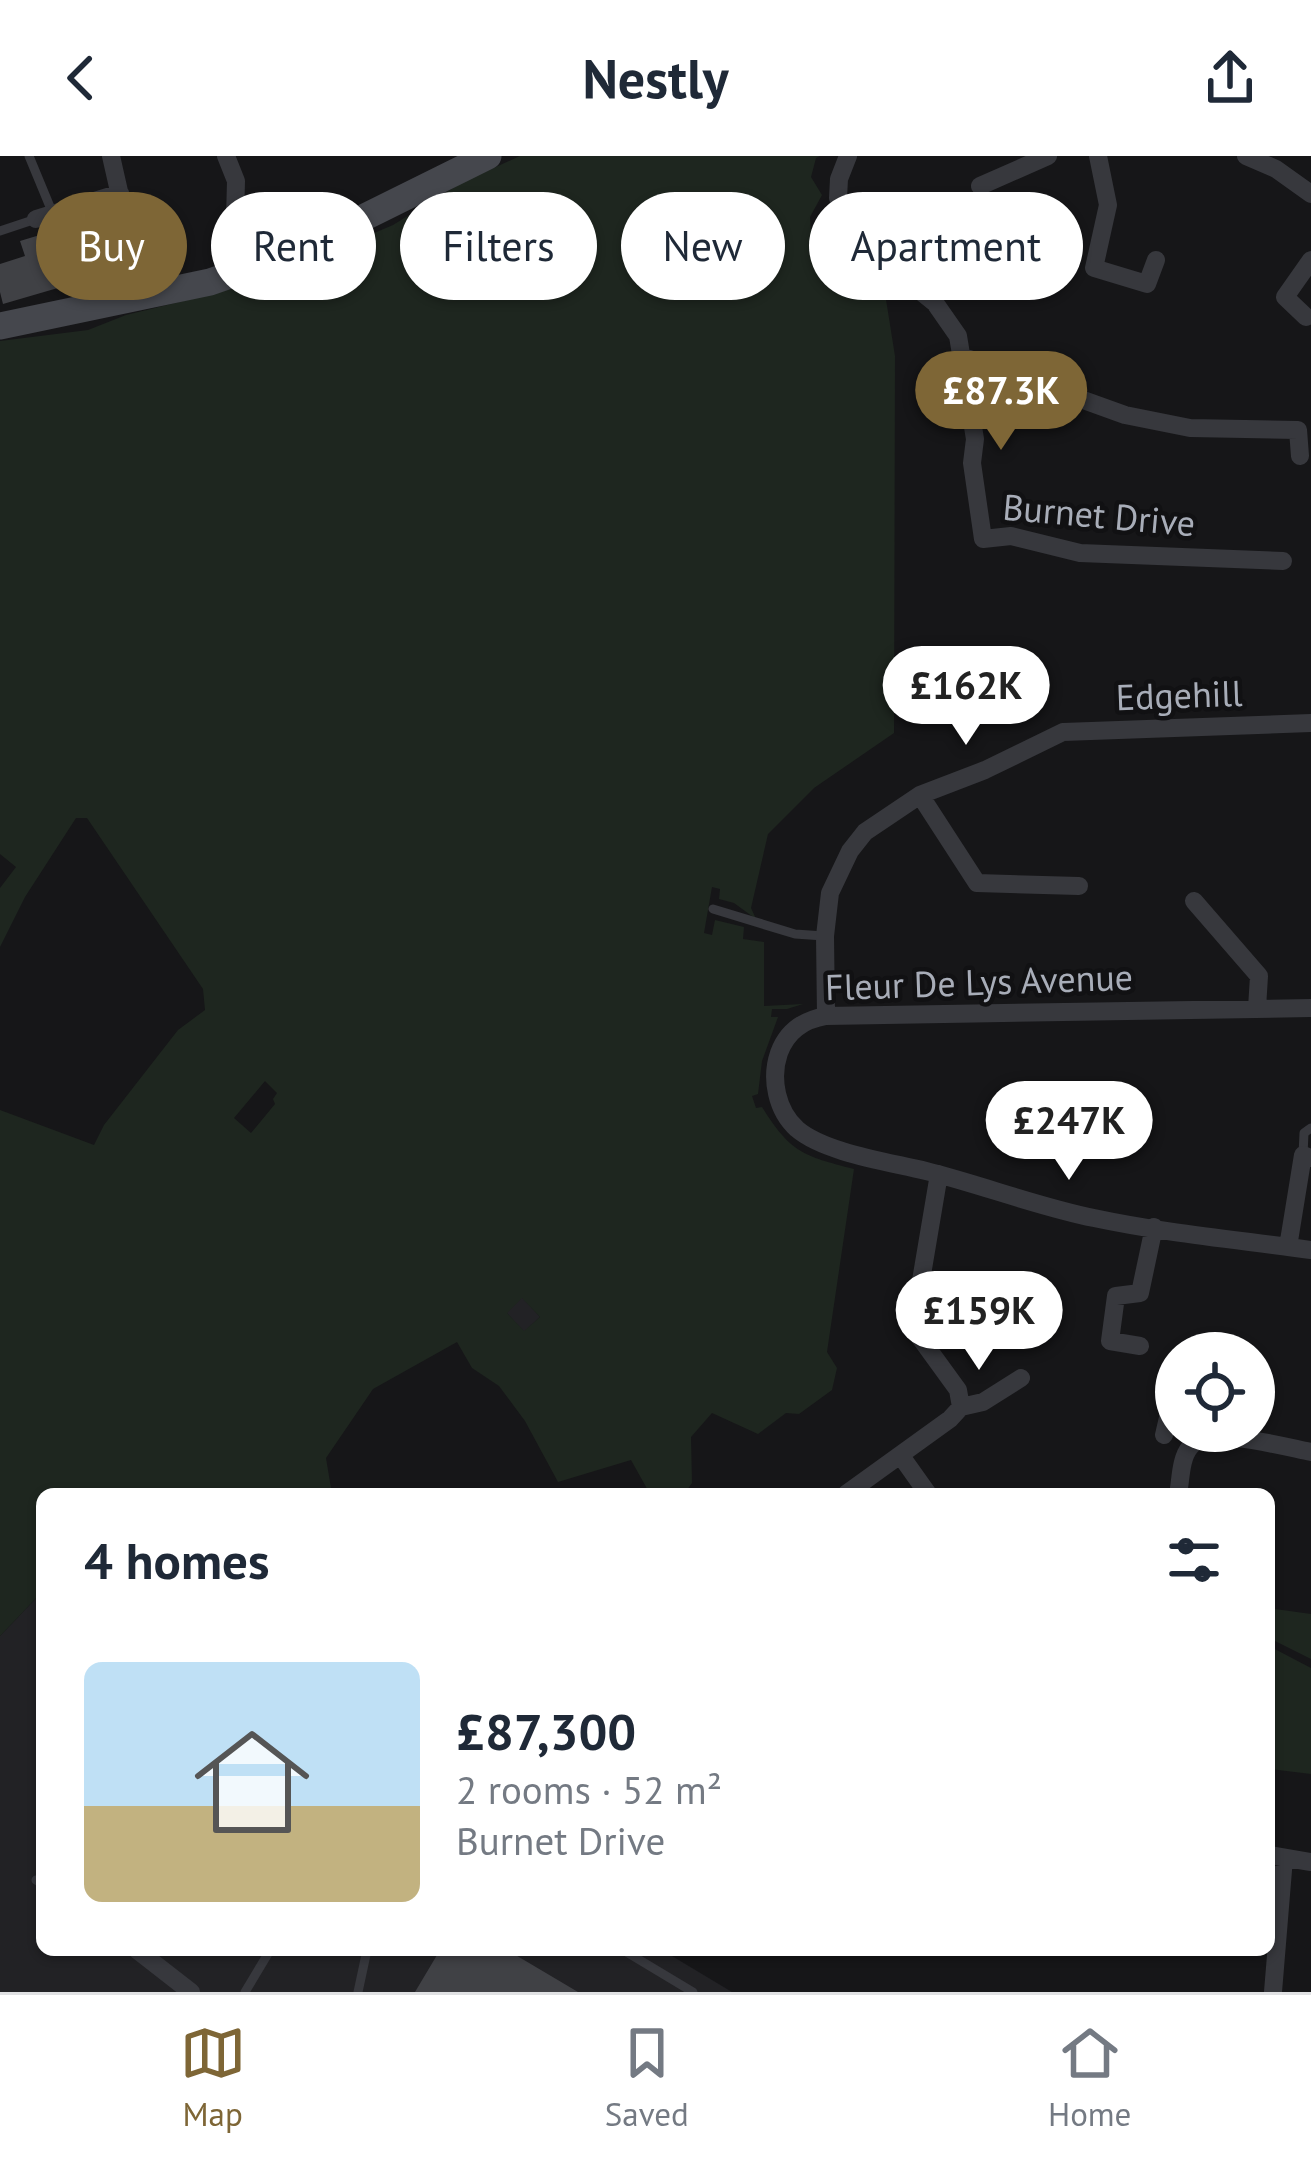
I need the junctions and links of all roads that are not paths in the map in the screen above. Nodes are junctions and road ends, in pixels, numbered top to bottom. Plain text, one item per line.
1 (29, 156) edge
2 (112, 156) edge
3 (226, 156) edge
4 (488, 156) edge
5 (848, 156) edge
6 (1048, 156) edge
7 (1098, 156) edge
8 (1246, 156) edge
9 (1279, 163) edge
10 (980, 186) dead end
11 (38, 192) edge
12 (120, 192) edge
13 (236, 192) edge
14 (1311, 194) edge
15 (36, 220) edge
16 (0, 231) edge
17 (1156, 260) dead end
18 (1311, 260) edge
19 (187, 287) edge
20 (127, 300) edge
21 (1306, 316) dead end
22 (0, 326) edge
23 (961, 356) junction
24 (1300, 456) dead end
25 (1283, 561) dead end
26 (1311, 723) edge
27 (920, 795) junction
28 (1079, 886) dead end
29 (1194, 901) dead end
30 (713, 909) dead end
31 (825, 937) junction
32 (1258, 1008) junction
33 (1311, 1008) edge
34 (826, 1016) junction
35 (1311, 1128) edge
36 (1307, 1157) edge
37 (939, 1174) junction
38 (1154, 1227) junction
39 (1288, 1247) junction
40 (1311, 1250) edge
41 (1140, 1346) dead end
42 (1021, 1378) dead end
43 (961, 1407) junction
44 (1275, 1446) edge
45 (1187, 1452) edge
46 (1311, 1452) edge
47 (902, 1456) junction
48 (855, 1488) edge
49 (924, 1488) edge
50 (1179, 1488) edge
51 (1276, 1857) edge
52 (1311, 1862) edge
53 (1275, 1902) edge
54 (141, 1956) edge
55 (266, 1956) edge
56 (364, 1956) edge
57 (633, 1956) edge
58 (1274, 1956) edge
59 (168, 1986) edge
60 (191, 1992) edge
61 (245, 1992) edge
62 (358, 1992) edge
63 (693, 1992) edge
64 (1273, 1992) edge

1 - 11 lane
2 - 12 street
3 - 13 street
4 - 19 main road
5 - 23 street, Burnet Drive
6 - 10 street
7 - 17 street
8 - 9 street
9 - 14 street
15 - 16 lane
18 - 21 street
20 - 22 main road
23 - 24 street
23 - 25 street, Burnet Drive
26 - 27 street, Edgehill
27 - 28 street
27 - 31 street, Edgehill
29 - 32 street
30 - 31 lane
31 - 34 street, Edgehill
32 - 33 street, Fleur De Lys Avenue
32 - 34 street, Fleur De Lys Avenue
34 - 37 street, Fleur De Lys Avenue
35 - 36 lane
36 - 39 street
37 - 38 street
37 - 43 street
38 - 39 street
38 - 41 street
39 - 40 street
42 - 43 street
43 - 47 street
44 - 46 street
45 - 50 street
47 - 48 street
47 - 49 street
51 - 52 street
51 - 53 street
54 - 59 street
55 - 61 lane
56 - 62 lane
57 - 63 lane
58 - 64 street
59 - 60 street

